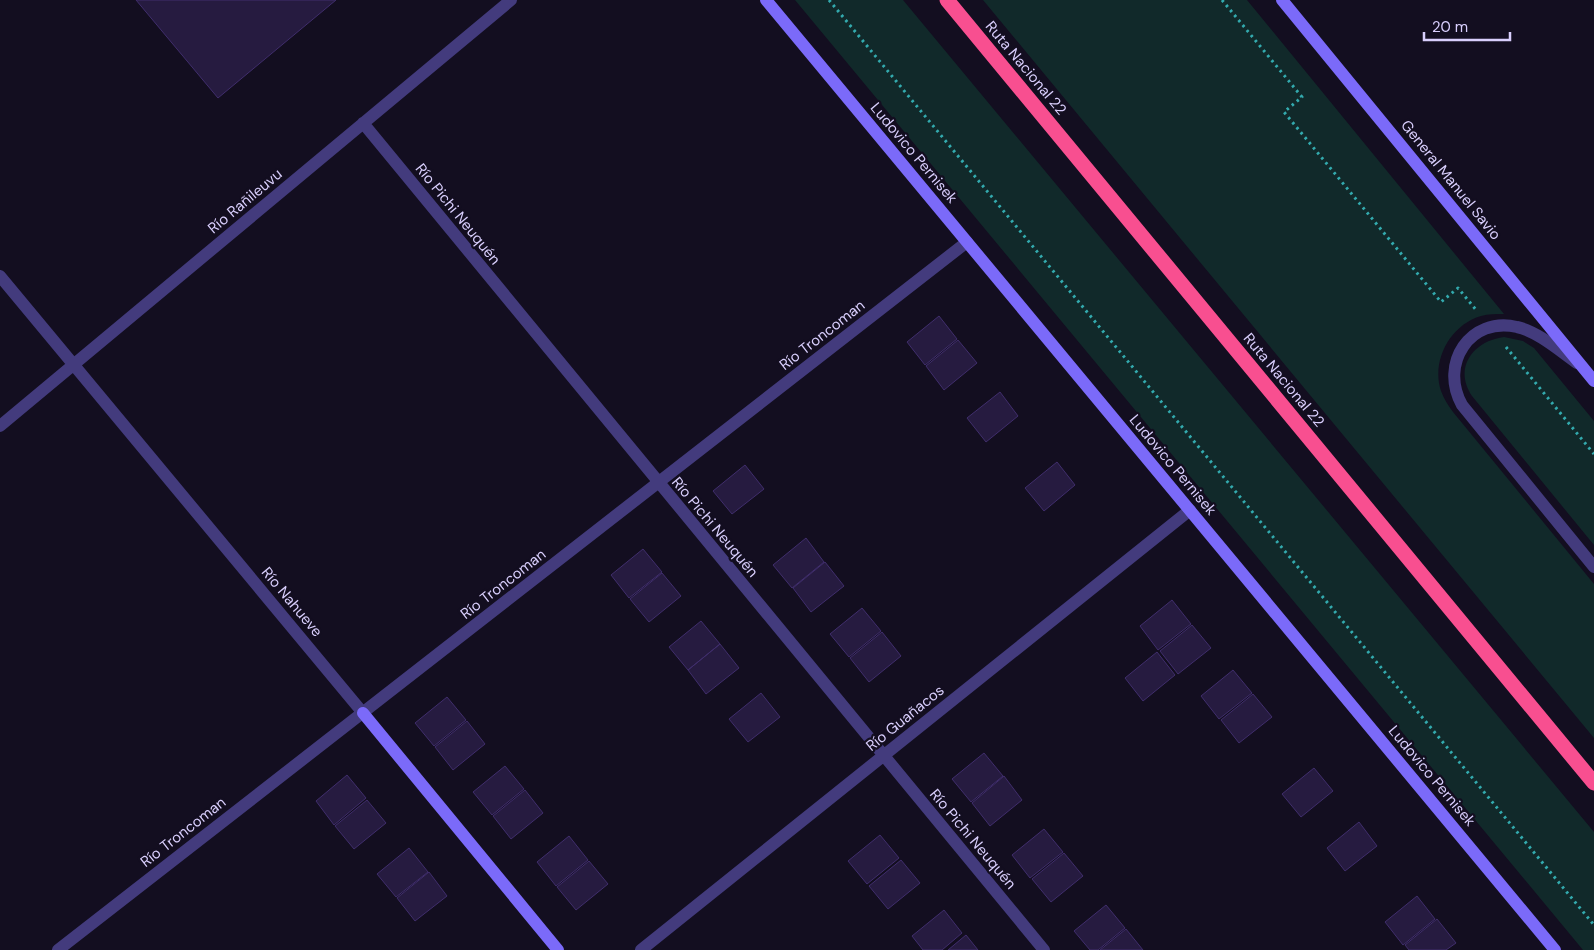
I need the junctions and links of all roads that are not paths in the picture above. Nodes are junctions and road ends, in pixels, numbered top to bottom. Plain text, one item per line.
1 (510, 0) edge
2 (766, 0) edge
3 (947, 0) edge
4 (1282, 0) edge
5 (363, 123) junction
6 (967, 242) junction
7 (0, 276) edge
8 (74, 365) junction
9 (1582, 367) junction
10 (1594, 381) edge
11 (0, 426) edge
12 (658, 483) junction
13 (1190, 510) junction
14 (1594, 567) edge
15 (363, 713) junction
16 (884, 756) junction
17 (1594, 783) edge
18 (58, 950) edge
19 (558, 950) edge
20 (641, 950) edge
21 (1044, 950) edge
22 (1555, 950) edge

1 - 5 street, Río Rañileuvu
2 - 6 street, Ludovico Pernisek
3 - 17 highway, Ruta Nacional 22
4 - 9 street, General Manuel Savio
5 - 8 street, Río Rañileuvu
5 - 12 street, Río Pichi Neuquén
6 - 12 street, Río Troncoman
6 - 13 street, Ludovico Pernisek
7 - 8 street, Río Nahueve
8 - 11 street, Río Rañileuvu
8 - 15 street, Río Nahueve
9 - 10 street, General Manuel Savio
9 - 14 street
12 - 15 street, Río Troncoman
12 - 16 street, Río Pichi Neuquén
13 - 16 street, Río Guañacos
13 - 22 street, Ludovico Pernisek
15 - 18 street, Río Troncoman
15 - 19 street, Río Nahueve
16 - 20 street, Río Guañacos
16 - 21 street, Río Pichi Neuquén

